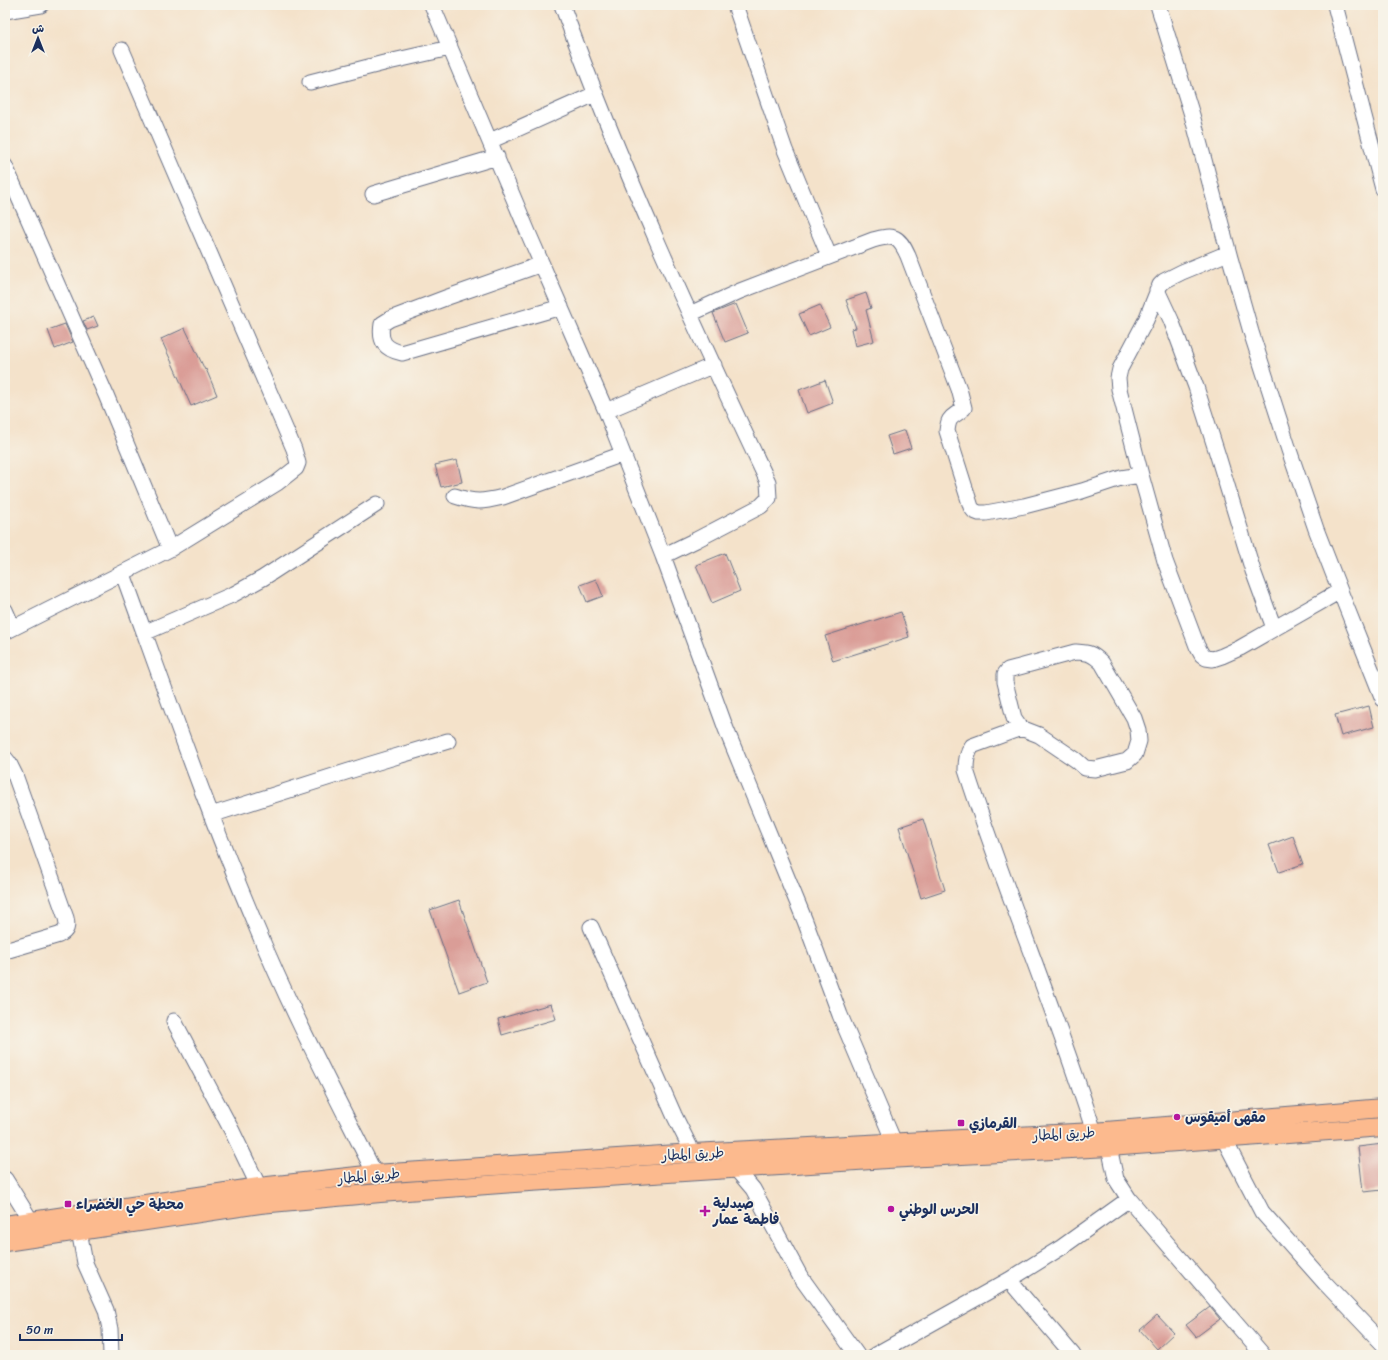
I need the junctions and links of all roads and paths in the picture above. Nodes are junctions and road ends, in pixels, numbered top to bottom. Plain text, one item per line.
1 (41, 5) edge
2 (432, 5) edge
3 (562, 5) edge
4 (735, 5) edge
5 (1158, 5) edge
6 (1335, 5) edge
7 (5, 11) edge
8 (450, 48) junction
9 (122, 50) dead end
10 (310, 82) dead end
11 (595, 94) junction
12 (490, 140) junction
13 (497, 158) junction
14 (5, 166) edge
15 (1383, 189) edge
16 (374, 194) dead end
17 (1228, 253) junction
18 (829, 256) junction
19 (542, 264) junction
20 (1157, 290) junction
21 (561, 307) junction
22 (690, 314) junction
23 (714, 365) junction
24 (606, 411) junction
25 (623, 454) junction
26 (1141, 475) junction
27 (455, 496) dead end
28 (377, 504) dead end
29 (170, 549) junction
30 (663, 556) junction
31 (123, 574) junction
32 (1340, 591) junction
33 (5, 610) edge
34 (1274, 628) junction
35 (9, 630) edge
36 (144, 632) junction
37 (1383, 698) edge
38 (1021, 728) junction
39 (448, 741) dead end
40 (5, 758) edge
41 (211, 815) junction
42 (591, 927) dead end
43 (5, 951) edge
44 (174, 1021) dead end
45 (1383, 1108) edge
46 (1383, 1127) edge
47 (1103, 1137) junction
48 (1224, 1139) junction
49 (894, 1142) junction
50 (693, 1154) junction
51 (736, 1169) junction
52 (375, 1174) junction
53 (513, 1174) junction
54 (5, 1179) edge
55 (260, 1195) junction
56 (1129, 1199) junction
57 (78, 1222) junction
58 (5, 1225) edge
59 (32, 1229) junction
60 (5, 1242) edge
61 (1009, 1280) junction
62 (1383, 1344) edge
63 (111, 1355) edge
64 (857, 1355) edge
65 (875, 1355) edge
66 (1073, 1355) edge
67 (1263, 1355) edge

1 - 7 street
2 - 8 street
3 - 11 street
4 - 18 street
5 - 17 street
6 - 15 street
8 - 10 street
8 - 12 street
9 - 29 street
11 - 12 street
11 - 22 street
12 - 13 street
13 - 16 street
13 - 19 street
14 - 29 street
17 - 20 street
17 - 32 street
18 - 22 street
18 - 26 street
19 - 21 street
19 - 21 street
20 - 26 street
20 - 34 street
21 - 24 street
22 - 23 street
23 - 24 street
23 - 30 street
24 - 25 street
25 - 27 street
25 - 30 street
26 - 34 street
28 - 36 street
29 - 31 street
30 - 49 street
31 - 35 street
31 - 36 street
32 - 34 street
32 - 37 street
33 - 35 street
36 - 41 street
38 - 38 street
38 - 47 street
39 - 41 street
40 - 43 street
41 - 52 street
42 - 50 street
44 - 55 street
45 - 47 main road, طريق المطار
46 - 48 main road, طريق المطار
47 - 48 main road, طريق المطار
47 - 49 main road, طريق المطار
47 - 51 main road, طريق المطار
47 - 56 street
48 - 62 street
49 - 50 main road, طريق المطار
50 - 53 main road, طريق المطار
51 - 53 main road, طريق المطار
51 - 64 street
52 - 53 main road, طريق المطار
52 - 55 main road, طريق المطار
53 - 55 main road, طريق المطار
54 - 59 street
55 - 57 main road, طريق المطار
56 - 61 street
56 - 67 street
57 - 59 main road, طريق المطار
57 - 63 street
58 - 59 main road, طريق المطار
59 - 60 main road, طريق المطار
61 - 65 street
61 - 66 street

